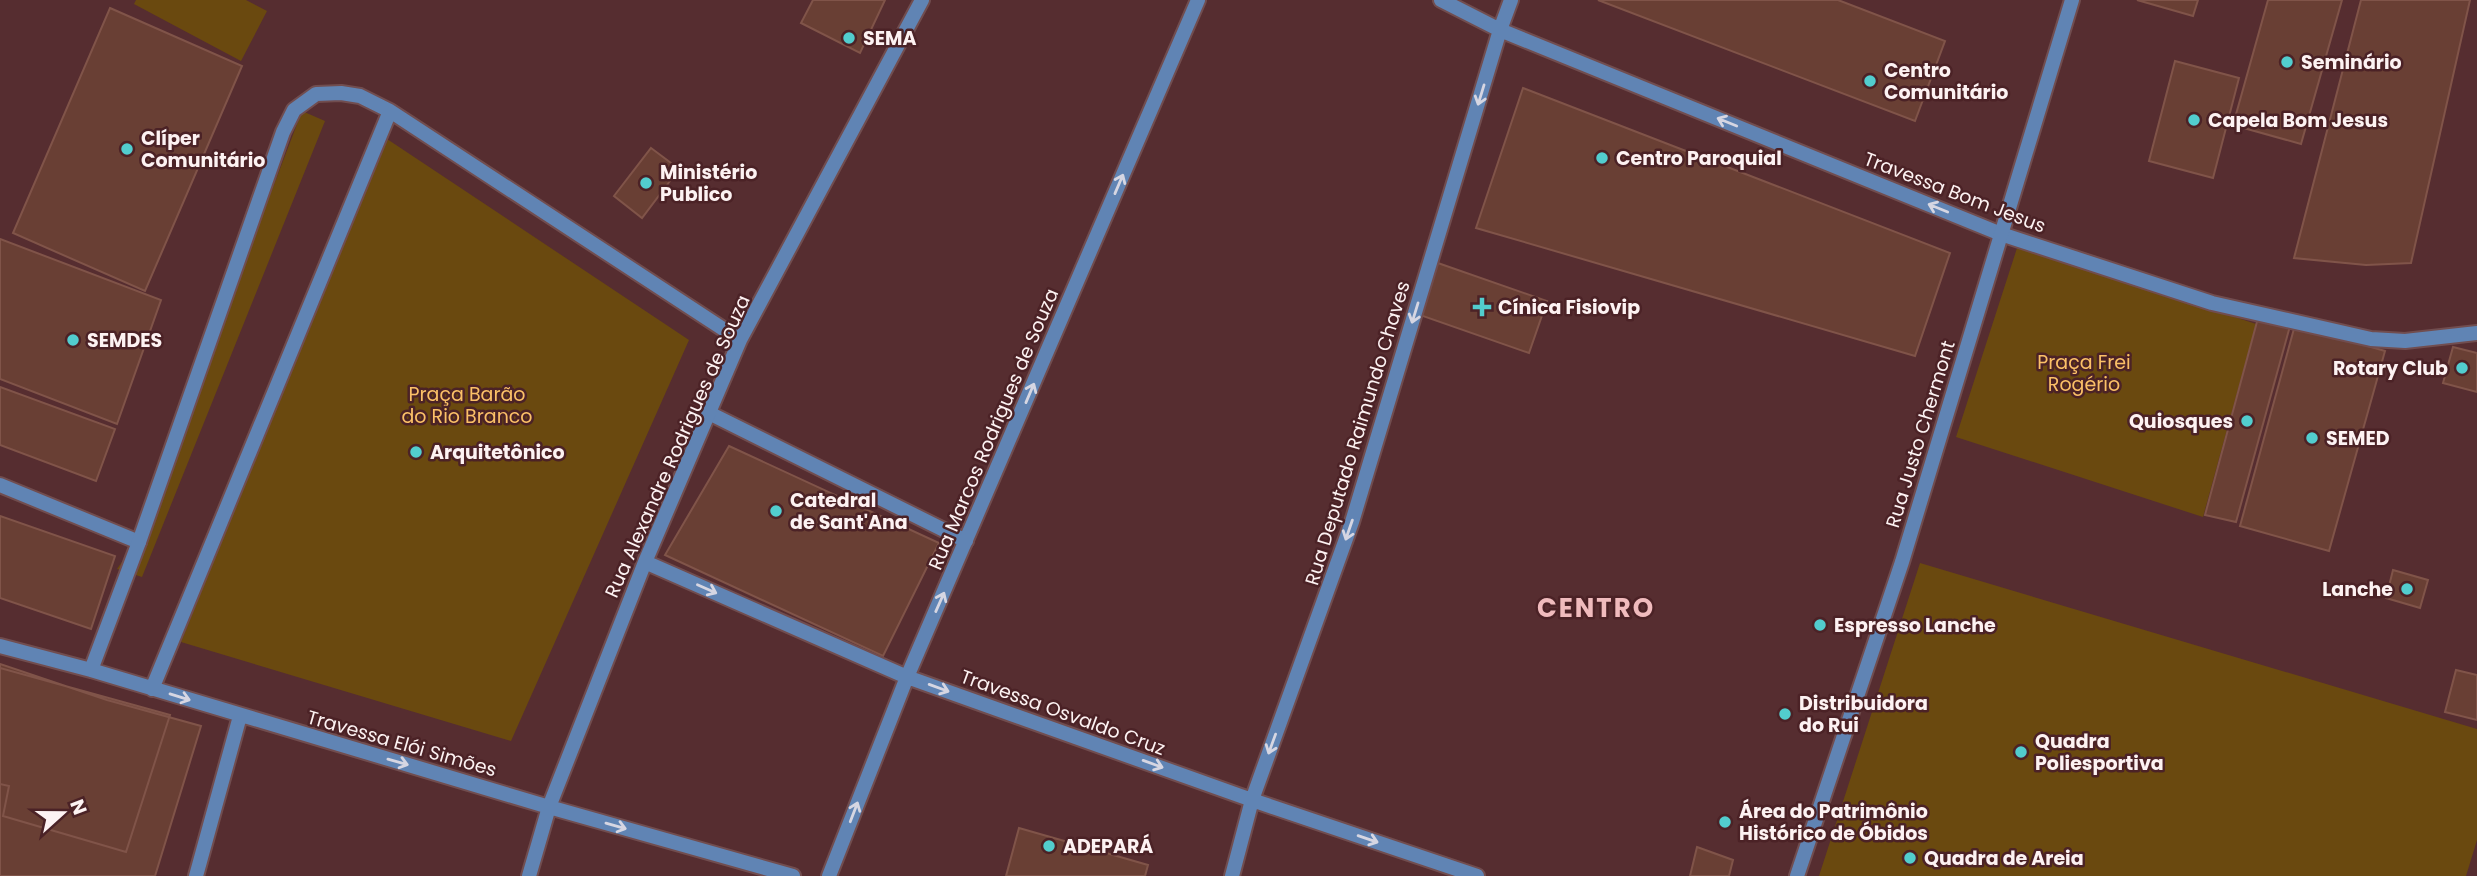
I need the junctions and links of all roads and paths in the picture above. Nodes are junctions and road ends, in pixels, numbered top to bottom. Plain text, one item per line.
1 (922, 0) edge
2 (1198, 0) edge
3 (1441, 0) edge
4 (1511, 0) edge
5 (2071, 0) edge
6 (1500, 30) junction
7 (390, 111) junction
8 (2001, 234) junction
9 (2477, 333) edge
10 (740, 340) junction
11 (709, 413) junction
12 (0, 485) edge
13 (966, 541) junction
14 (139, 542) junction
15 (645, 562) junction
16 (0, 646) edge
17 (91, 670) junction
18 (907, 677) junction
19 (152, 689) junction
20 (240, 716) junction
21 (1252, 800) junction
22 (549, 807) junction
23 (197, 876) edge
24 (529, 876) edge
25 (793, 876) edge
26 (829, 876) edge
27 (1232, 876) edge
28 (1477, 876) edge
29 (1797, 876) edge

1 - 10 street, Rua Alexandre Rodrigues de Souza
13 -> 2 street, Rua Marcos Rodrigues de Souza
3 - 6 street, Travessa Bom Jesus
4 - 6 street, Rua Deputado Raimundo Chaves
5 - 8 street, Rua Justo Chermont
8 -> 6 street, Travessa Bom Jesus
6 -> 21 street, Rua Deputado Raimundo Chaves
7 - 10 street
7 - 14 street
7 - 19 street
8 - 9 street, Travessa Bom Jesus
8 - 29 street, Rua Justo Chermont
10 - 11 street, Rua Alexandre Rodrigues de Souza
11 - 13 street
11 - 15 street, Rua Alexandre Rodrigues de Souza
12 - 14 street
18 -> 13 street, Rua Marcos Rodrigues de Souza
14 - 17 street
15 -> 18 street, Travessa Osvaldo Cruz
15 - 22 street, Rua Alexandre Rodrigues de Souza
16 - 17 street, Travessa Elói Simões
17 - 19 street, Travessa Elói Simões
18 -> 21 street, Travessa Osvaldo Cruz
26 -> 18 street, Rua Marcos Rodrigues de Souza
19 -> 20 street, Travessa Elói Simões
20 -> 22 street, Travessa Elói Simões
20 - 23 street
21 - 27 street, Rua Deputado Raimundo Chaves
21 -> 28 street, Travessa Osvaldo Cruz
22 - 24 street, Rua Alexandre Rodrigues de Souza
22 -> 25 street, Travessa Elói Simões

